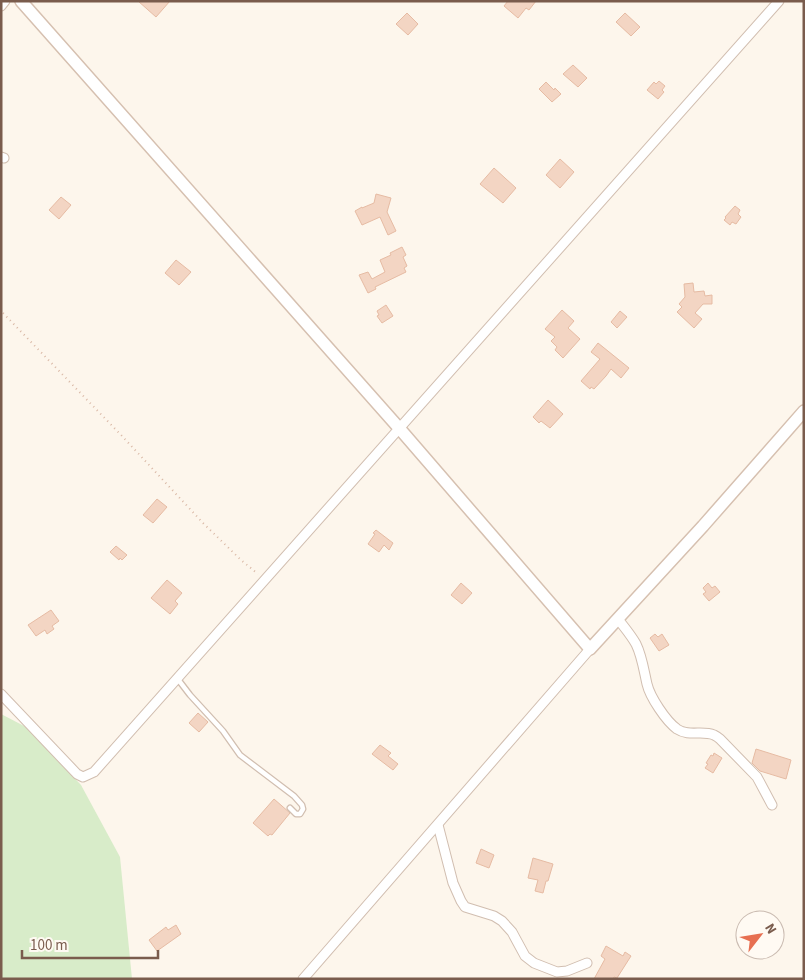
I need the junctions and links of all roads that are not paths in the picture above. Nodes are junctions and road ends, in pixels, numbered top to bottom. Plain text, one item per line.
1 (5, 1) edge
2 (21, 1) edge
3 (779, 1) edge
4 (1, 6) edge
5 (804, 411) edge
6 (398, 428) junction
7 (618, 619) junction
8 (590, 649) junction
9 (177, 678) junction
10 (1, 694) edge
11 (772, 805) dead end
12 (290, 808) dead end
13 (438, 825) junction
14 (587, 963) dead end
15 (303, 979) edge

1 - 4 street
2 - 6 street
3 - 6 street
5 - 7 street
6 - 8 street
6 - 9 street
7 - 8 street
7 - 11 street
8 - 13 street
9 - 10 street
9 - 12 lane
13 - 14 street
13 - 15 street

